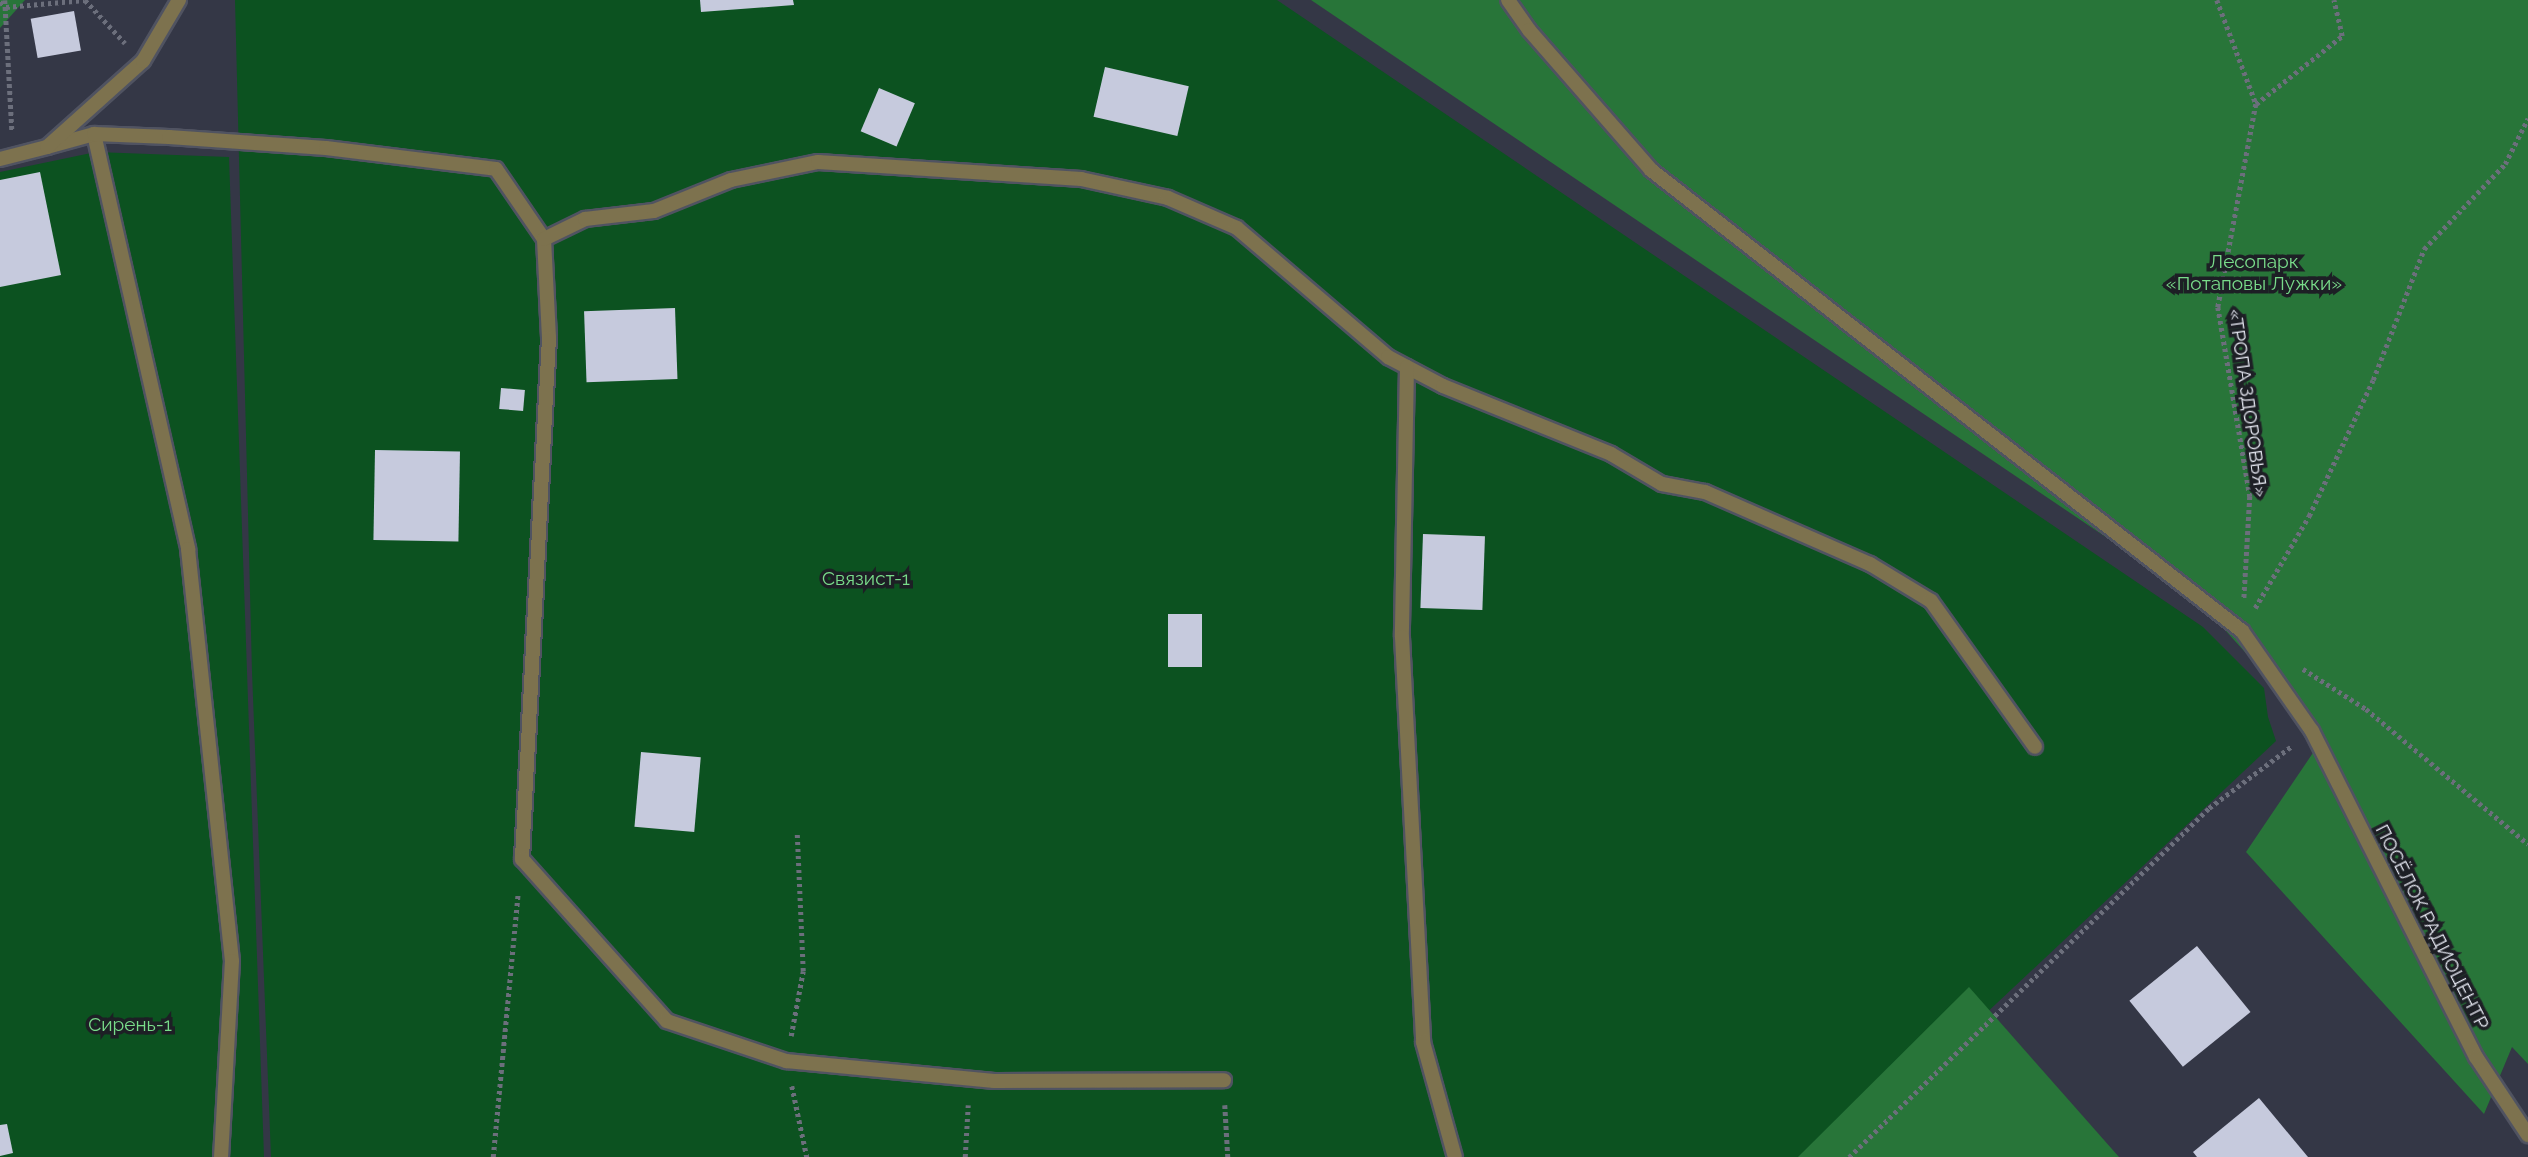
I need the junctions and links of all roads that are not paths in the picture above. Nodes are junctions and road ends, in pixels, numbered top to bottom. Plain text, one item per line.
1 (178, 0) edge
2 (1508, 0) edge
3 (94, 134) junction
4 (47, 146) junction
5 (7, 158) edge
6 (544, 239) junction
7 (1407, 367) junction
8 (2035, 747) dead end
9 (1224, 1080) road end
10 (2528, 1135) edge
11 (221, 1157) edge
12 (1455, 1157) edge

1 - 4 street
2 - 10 street, ПОСЁЛОК РАДИОЦЕНТР
3 - 4 street
3 - 6 street
3 - 11 street
4 - 5 street
6 - 7 street
6 - 9 street
7 - 8 street
7 - 12 street

